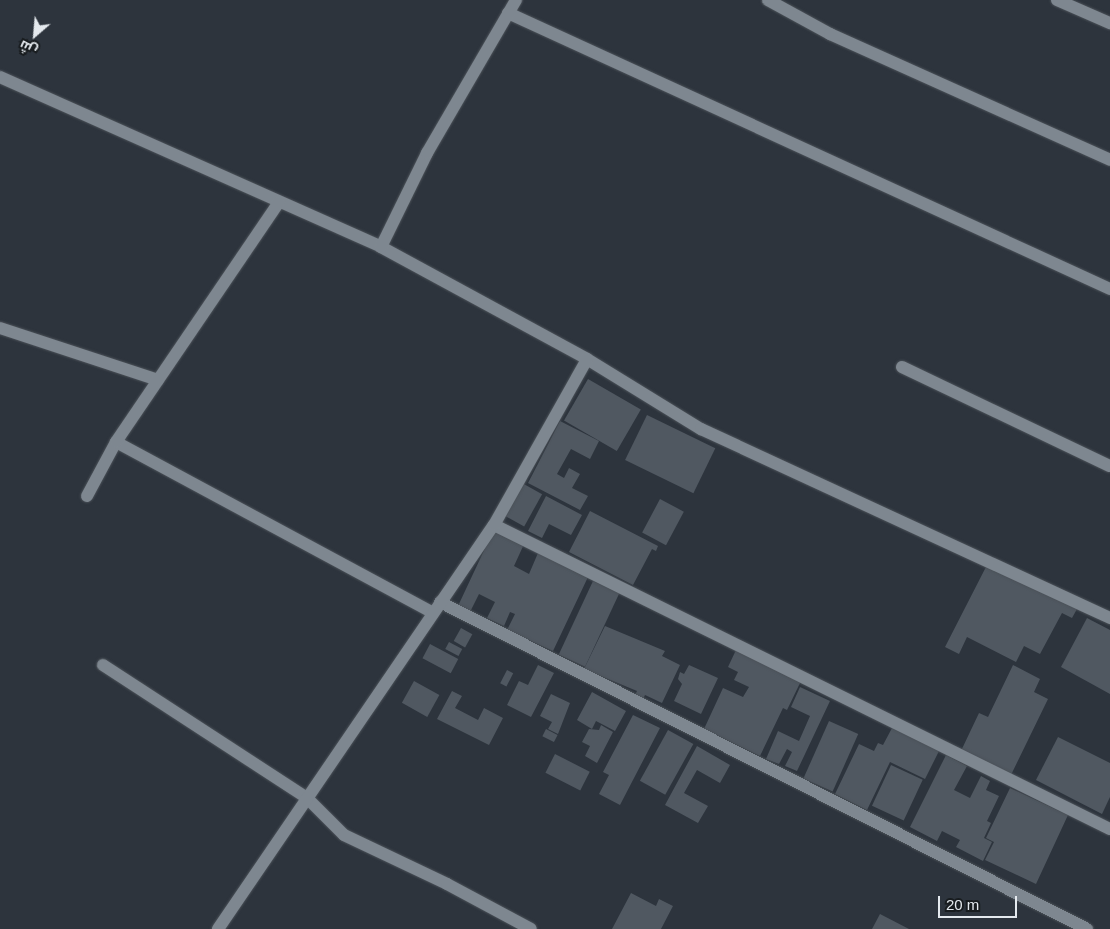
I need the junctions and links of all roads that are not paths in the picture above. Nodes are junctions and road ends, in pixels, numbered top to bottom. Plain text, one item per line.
1 (516, 0) edge
2 (768, 0) edge
3 (1057, 0) edge
4 (508, 13) junction
5 (1110, 23) edge
6 (0, 77) edge
7 (1110, 160) edge
8 (279, 202) junction
9 (381, 247) junction
10 (1110, 289) edge
11 (0, 328) edge
12 (587, 359) junction
13 (902, 367) dead end
14 (158, 380) junction
15 (116, 442) junction
16 (1110, 466) edge
17 (86, 496) dead end
18 (494, 525) junction
19 (436, 607) junction
20 (1110, 618) edge
21 (103, 665) dead end
22 (307, 798) junction
23 (1110, 828) edge
24 (218, 929) edge
25 (531, 929) edge
26 (1086, 929) edge

1 - 4 street
2 - 7 street
3 - 5 street
4 - 9 street
4 - 10 street
6 - 8 street
8 - 9 street
8 - 14 street
9 - 12 street
11 - 14 street
12 - 18 street
12 - 20 street
13 - 16 street
14 - 15 street
15 - 17 street
15 - 19 street
18 - 19 street
18 - 23 street
19 - 22 street
19 - 26 street
21 - 22 street
22 - 24 street
22 - 25 street

